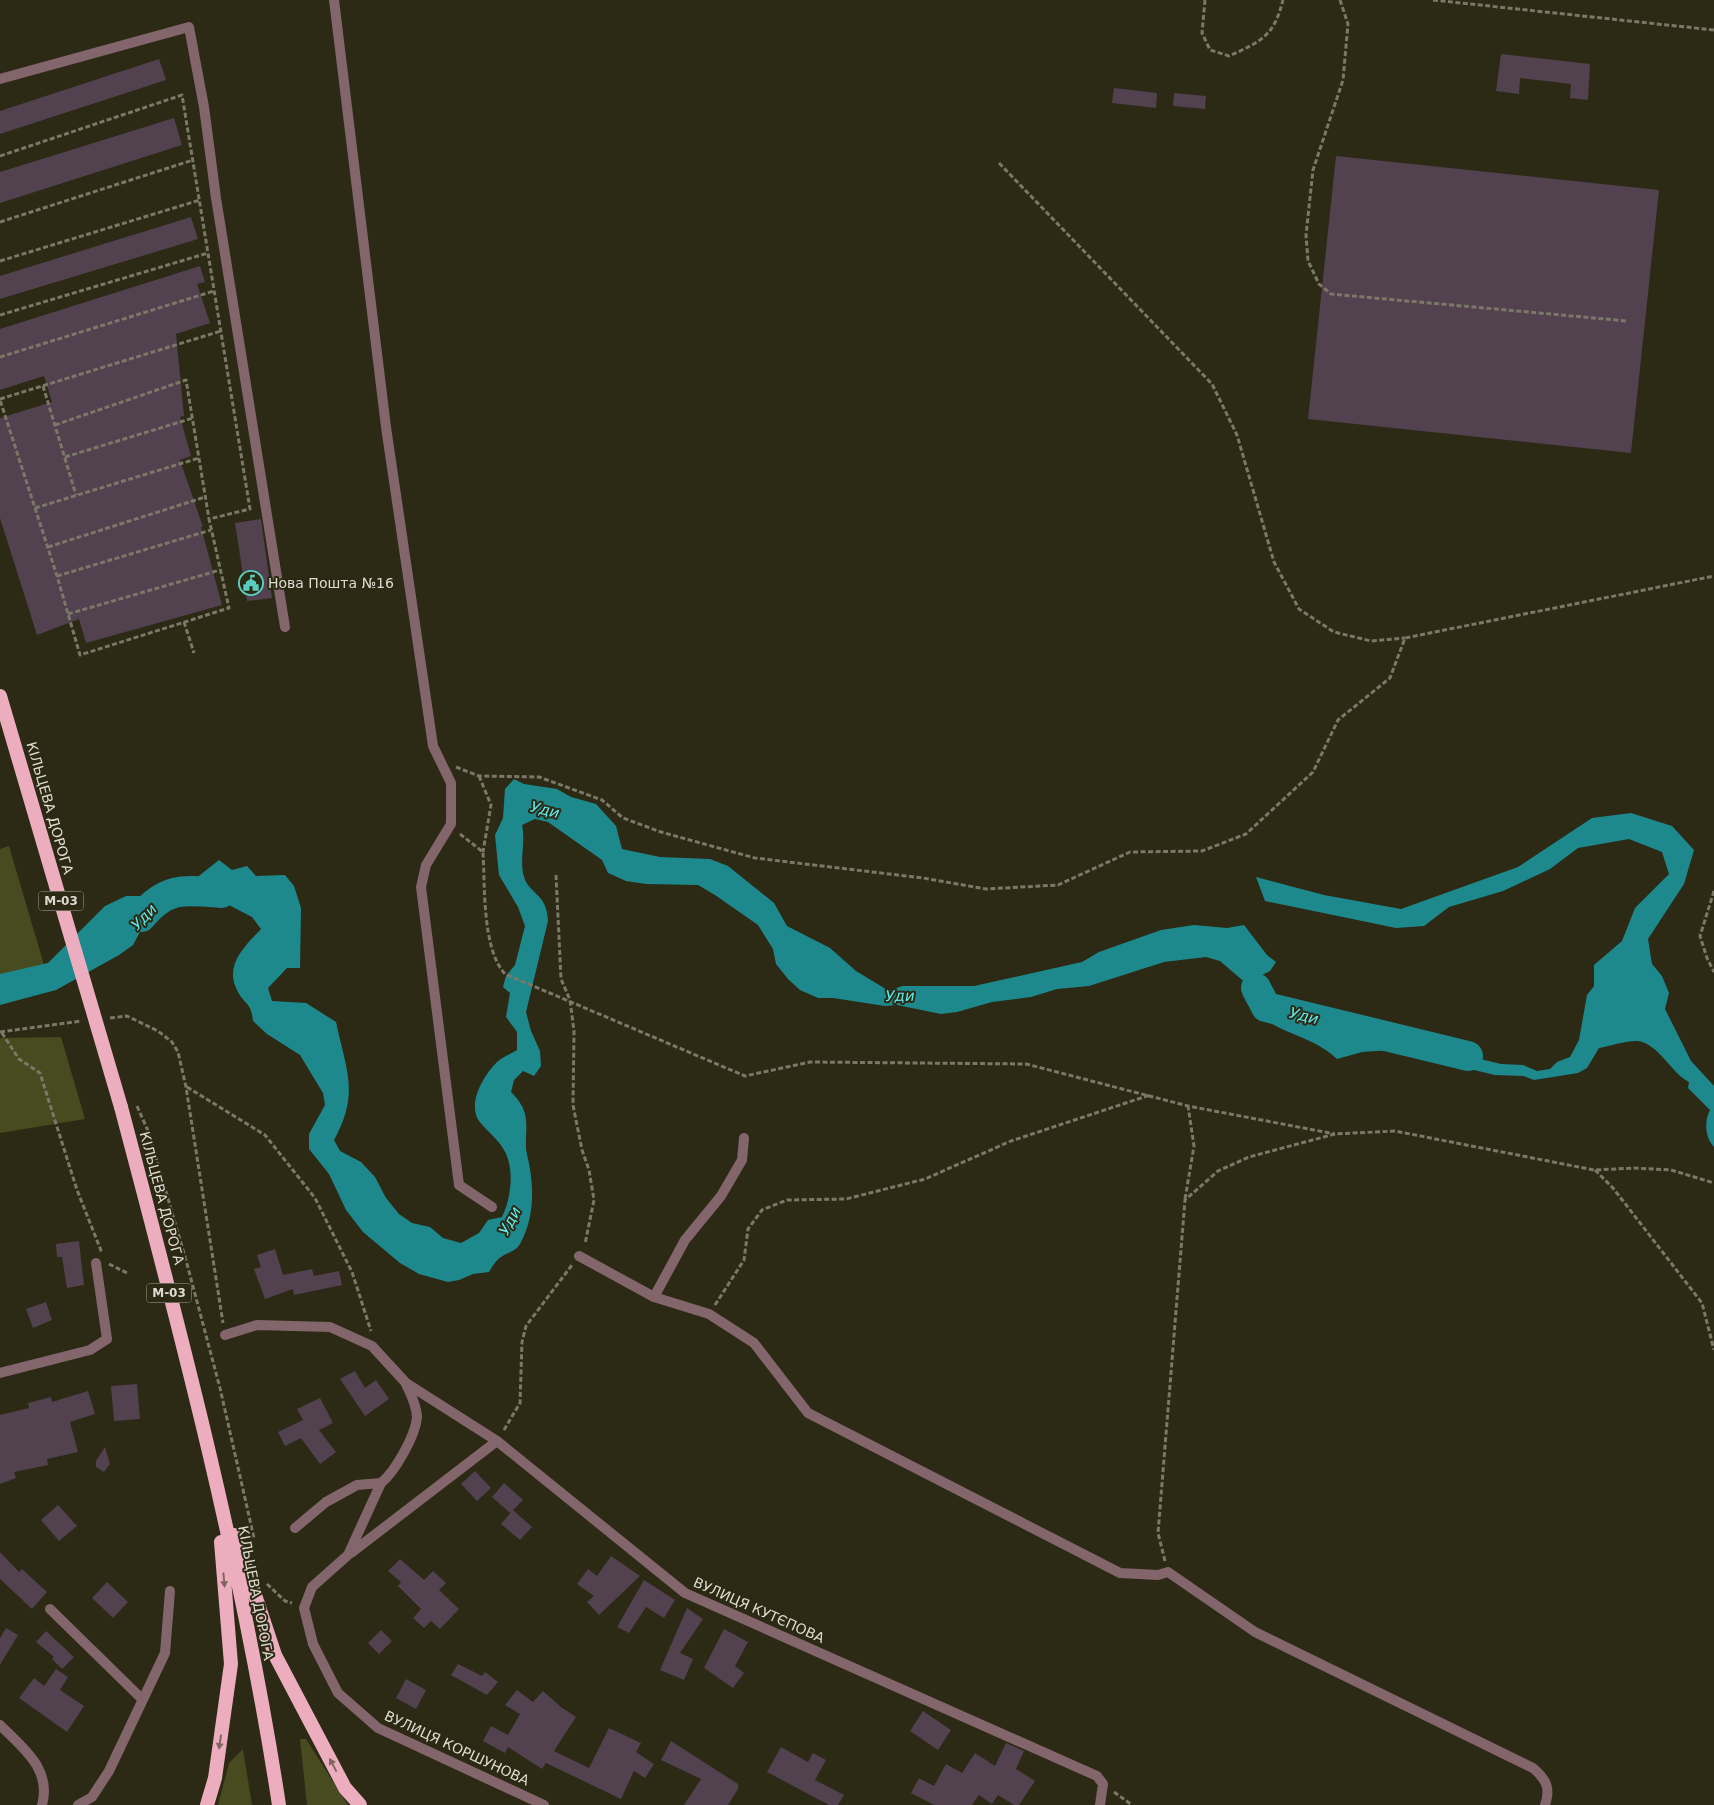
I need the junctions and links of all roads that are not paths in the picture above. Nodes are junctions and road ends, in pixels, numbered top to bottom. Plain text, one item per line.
1 (334, 0) edge
2 (0, 79) edge
3 (285, 627) dead end
4 (0, 696) edge
5 (744, 1138) dead end
6 (492, 1207) dead end
7 (579, 1256) road end
8 (96, 1263) dead end
9 (654, 1297) junction
10 (224, 1335) road end
11 (0, 1373) edge
12 (406, 1383) junction
13 (497, 1441) junction
14 (216, 1479) junction
15 (381, 1483) junction
16 (295, 1528) dead end
17 (348, 1555) junction
18 (170, 1591) dead end
19 (50, 1609) dead end
20 (142, 1699) junction
21 (0, 1725) edge
22 (42, 1805) edge
23 (78, 1805) edge
24 (207, 1805) edge
25 (279, 1805) edge
26 (360, 1805) edge
27 (544, 1805) edge
28 (1100, 1805) edge
29 (1546, 1805) edge

1 - 6 street
2 - 3 street
4 - 14 highway, КІЛЬЦЕВА ДОРОГА / М-03, bridge
5 - 9 street
7 - 9 street
8 - 11 street
9 - 29 street
10 - 12 street, ВУЛИЦЯ КУТЄПОВА
12 - 13 street, ВУЛИЦЯ КУТЄПОВА
12 - 15 street
13 - 17 street
13 - 28 street, ВУЛИЦЯ КУТЄПОВА
14 -> 24 highway, М-03
14 - 25 highway, КІЛЬЦЕВА ДОРОГА / М-03
26 -> 14 highway, М-03
15 - 16 street
15 - 17 street
17 - 27 street, ВУЛИЦЯ КОРШУНОВА
18 - 20 street
19 - 20 street
20 - 23 street
21 - 22 street

